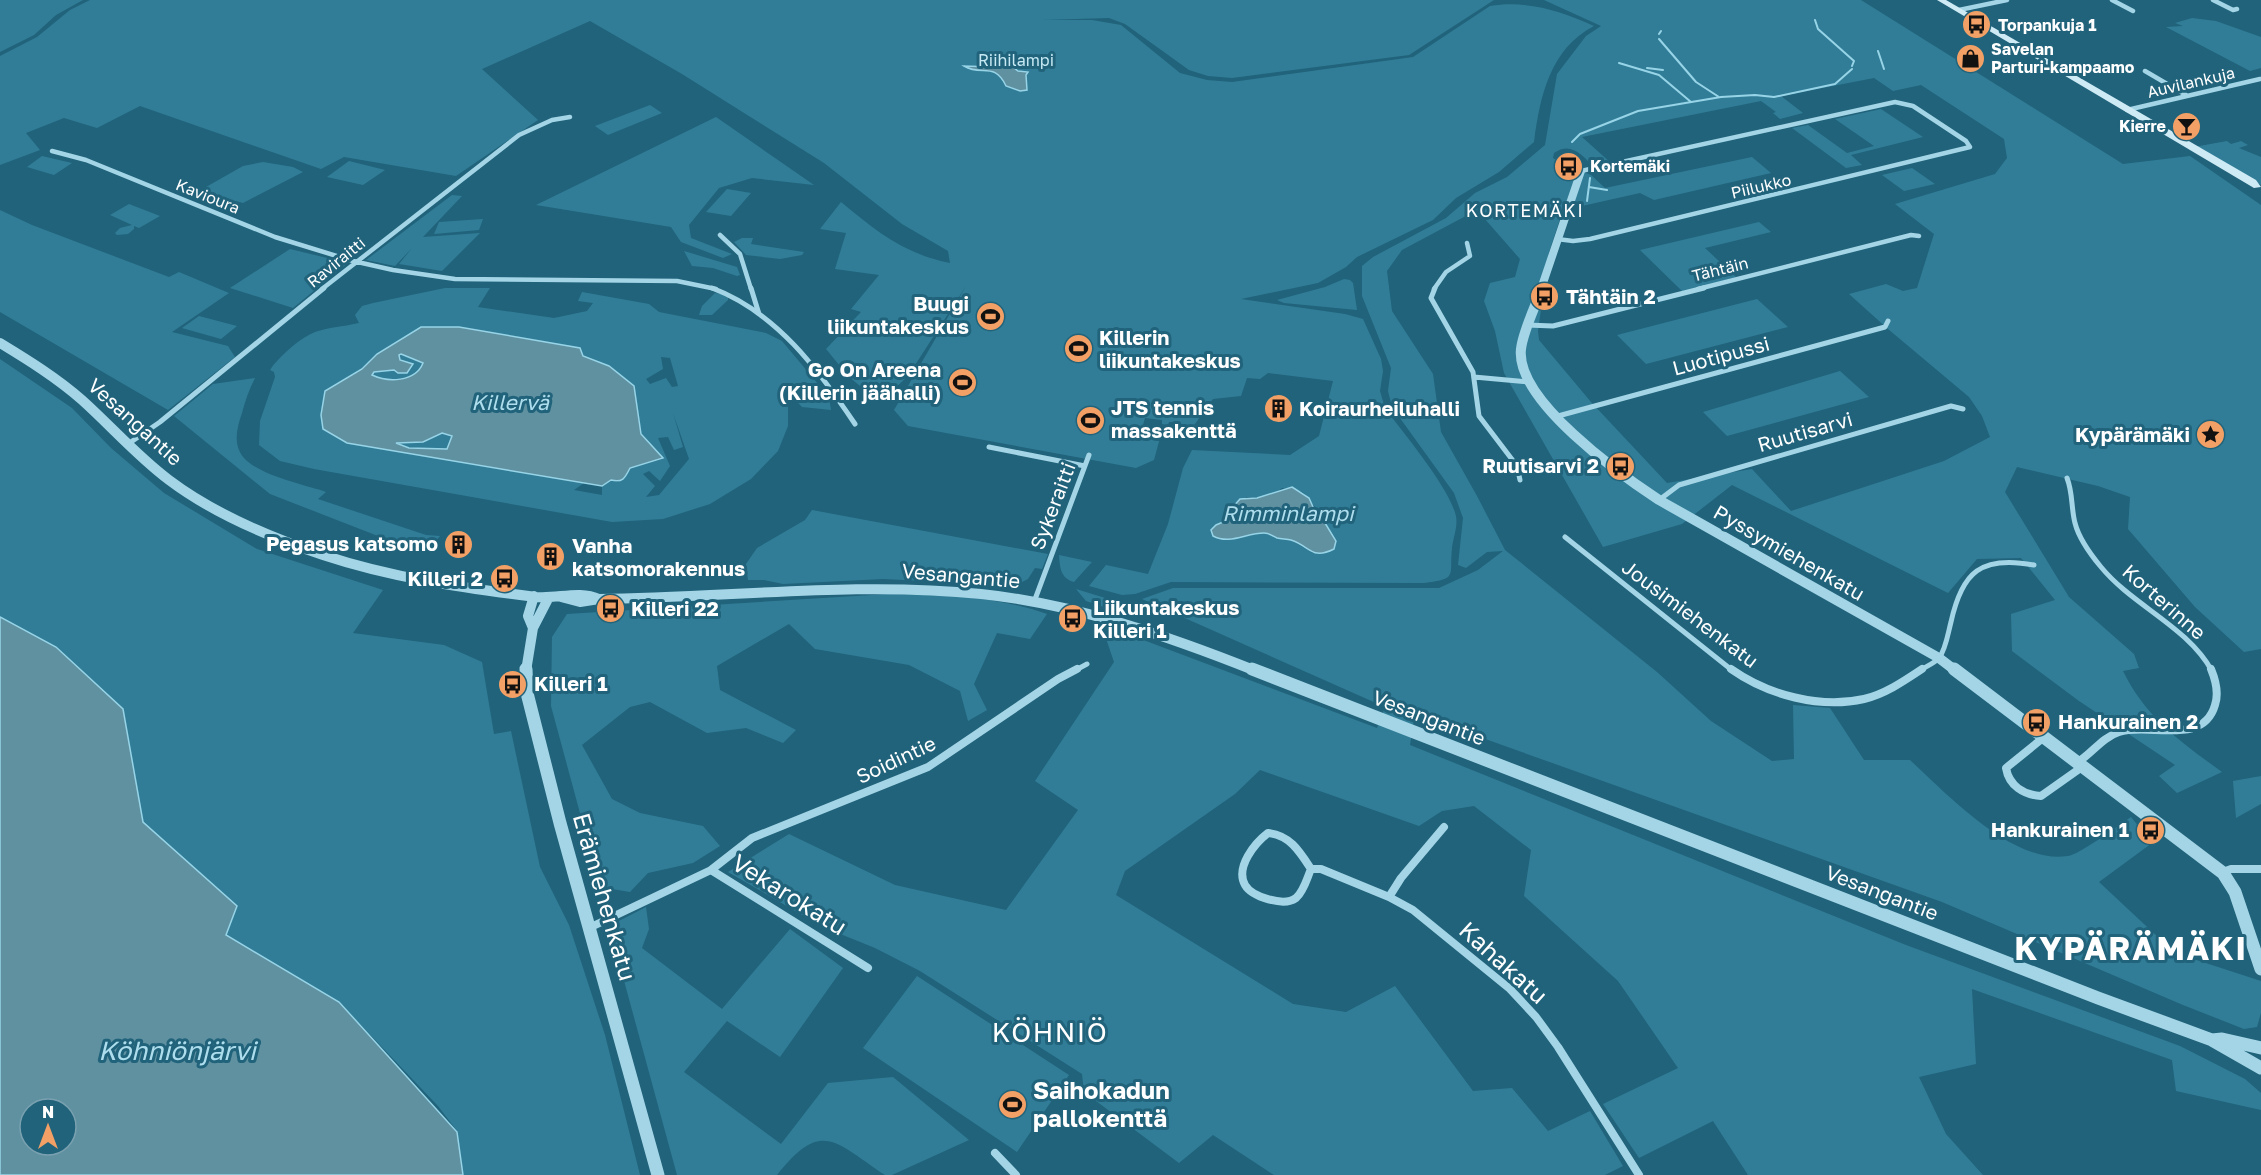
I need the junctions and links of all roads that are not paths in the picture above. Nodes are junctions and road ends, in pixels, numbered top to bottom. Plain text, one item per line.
1 (1941, 0) edge
2 (2007, 0) edge
3 (2112, 0) edge
4 (2213, 0) edge
5 (2237, 9) dead end
6 (1959, 10) junction
7 (2133, 11) dead end
8 (2145, 71) dead end
9 (2260, 79) edge
10 (2187, 95) junction
11 (2127, 110) junction
12 (570, 117) dead end
13 (1970, 147) joint
14 (52, 151) dead end
15 (1585, 170) joint
16 (2259, 187) edge
17 (720, 235) dead end
18 (1919, 236) dead end
19 (1557, 239) junction
20 (1467, 243) dead end
21 (356, 262) junction
22 (759, 314) junction
23 (1887, 321) dead end
24 (1527, 325) junction
25 (0, 343) edge
26 (1474, 377) junction
27 (1530, 382) junction
28 (1964, 409) dead end
29 (1558, 416) junction
30 (855, 424) dead end
31 (128, 444) junction
32 (989, 447) dead end
33 (1089, 455) dead end
34 (1085, 466) junction
35 (2067, 478) dead end
36 (1520, 480) dead end
37 (1659, 500) junction
38 (1565, 537) dead end
39 (2034, 565) dead end
40 (534, 596) junction
41 (555, 597) junction
42 (1034, 602) junction
43 (533, 628) junction
44 (1939, 658) junction
45 (1087, 663) dead end
46 (2044, 737) junction
47 (2080, 765) junction
48 (1444, 827) dead end
49 (1311, 869) junction
50 (2261, 869) edge
51 (711, 870) junction
52 (2223, 873) junction
53 (1389, 897) junction
54 (591, 927) junction
55 (868, 968) dead end
56 (2261, 969) edge
57 (2211, 1040) junction
58 (2261, 1048) edge
59 (2261, 1068) edge
60 (995, 1153) dead end
61 (658, 1175) edge
62 (1016, 1175) edge
63 (1638, 1175) edge

1 - 6 main road
2 - 6 street
3 - 7 street
4 - 5 street
6 - 11 main road
8 - 10 street
9 - 10 street, Auvilankuja
10 - 11 street, Auvilankuja
11 - 16 main road
12 - 21 street, Raviraitti
13 - 15 street, Pyssymiehenkatu
13 - 19 street, Piilukko
14 - 21 street, Kavioura
15 - 19 street, Pyssymiehenkatu
17 - 22 street
18 - 24 street, Tähtäin
19 - 24 street, Pyssymiehenkatu
20 - 26 street
21 - 22 street, Kavioura
21 - 31 street, Raviraitti
22 - 30 street, Kavioura
23 - 29 street, Luotipussi
24 - 27 street, Pyssymiehenkatu
25 - 31 street, Vesangantie
26 - 27 street
26 - 36 street
27 - 29 street, Pyssymiehenkatu
28 - 37 street, Ruutisarvi
29 - 37 street, Pyssymiehenkatu
31 - 40 street, Vesangantie
32 - 34 street
33 - 34 street, Sykeraitti
34 - 42 street, Sykeraitti
35 - 47 street, Korterinne
37 - 44 street, Pyssymiehenkatu
38 - 44 street, Jousimiehenkatu
39 - 44 street
40 - 41 street, Vesangantie
40 - 43 street, Erämiehenkatu
41 - 42 street, Vesangantie
41 - 43 street, Erämiehenkatu
42 - 57 street, Vesangantie
43 - 54 street, Erämiehenkatu
44 - 46 street, Pyssymiehenkatu
45 - 51 street, Soidintie
46 - 47 street, Pyssymiehenkatu
46 - 47 street, Korterinne
47 - 52 street, Pyssymiehenkatu
48 - 53 street
49 - 49 street
49 - 53 street, Kahakatu
50 - 52 street
51 - 54 street, Vekarokatu
51 - 55 street, Vekarokatu
52 - 56 street
53 - 63 street, Kahakatu
54 - 61 street, Erämiehenkatu
57 - 58 street, Vesangantie
57 - 59 street, Vesangantie
60 - 62 street

